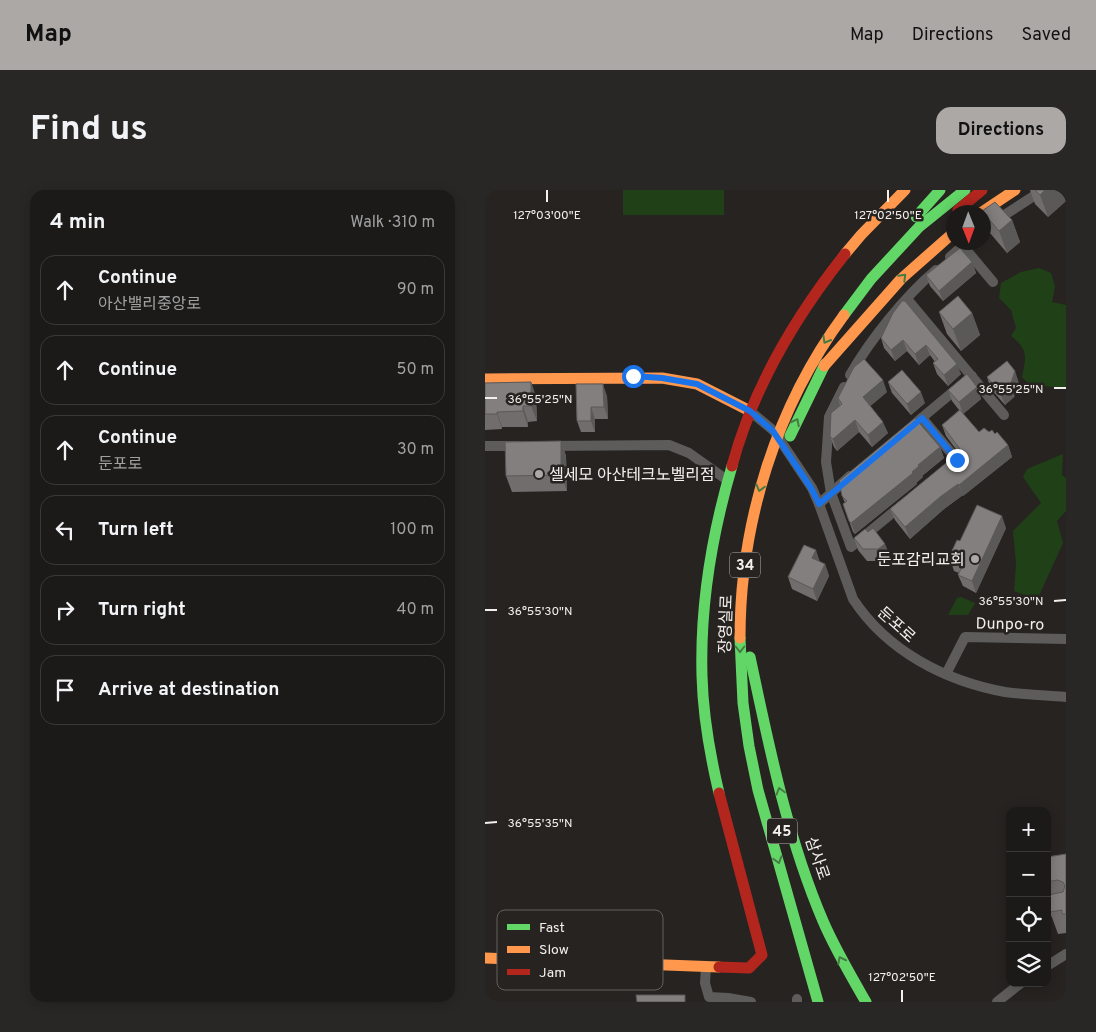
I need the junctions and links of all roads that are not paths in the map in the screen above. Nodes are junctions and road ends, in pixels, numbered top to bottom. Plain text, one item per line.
1 (905, 190) edge
2 (940, 190) edge
3 (965, 190) edge
4 (982, 190) edge
5 (1015, 190) edge
6 (1043, 190) edge
7 (957, 195) edge
8 (964, 205) edge
9 (991, 206) edge
10 (946, 220) edge
11 (991, 224) edge
12 (946, 240) edge
13 (958, 250) edge
14 (969, 250) edge
15 (993, 282) dead end
16 (907, 299) junction
17 (836, 324) junction
18 (824, 366) junction
19 (972, 376) junction
20 (485, 379) edge
21 (750, 411) junction
22 (1005, 415) dead end
23 (922, 418) junction
24 (907, 430) edge
25 (485, 446) edge
26 (525, 446) edge
27 (544, 446) edge
28 (861, 468) edge
29 (942, 472) edge
30 (727, 480) junction
31 (831, 492) junction
32 (911, 497) edge
33 (819, 504) junction
34 (1066, 639) edge
35 (751, 657) junction
36 (946, 674) junction
37 (1066, 697) edge
38 (801, 897) dead end
39 (1066, 909) edge
40 (1051, 911) edge
41 (1066, 954) edge
42 (1051, 963) edge
43 (663, 965) edge
44 (706, 967) junction
45 (1016, 987) edge
46 (751, 1002) edge
47 (819, 1002) edge
48 (866, 1002) edge
49 (997, 1002) edge

1 - 21 main road
2 - 17 main road
3 - 7 main road, 장영실로 / 34
4 - 8 main road, 장영실로 / 34
5 - 9 main road
6 - 11 street
7 - 17 main road, 장영실로 / 34
10 - 18 main road, 장영실로 / 34
18 -> 12 main road
13 - 16 street
14 - 15 street
16 - 19 street
16 - 31 street
17 -> 47 main road, 장영실로 / 34
35 -> 18 main road, 장영실로 / 34
19 - 22 street
19 - 23 street
20 - 21 main road
21 - 30 main road
21 - 33 street, 둔포로
23 - 24 street
23 - 29 street
25 - 26 street
27 - 30 street
28 - 31 street
30 - 44 main road
31 - 32 street
31 - 33 street
33 - 36 street, 둔포로
34 - 36 street, Dunpo-ro
35 - 38 main road, 장영실로 / 45
48 -> 35 main road, 삼사로 / 34
36 - 37 street, 둔포로
39 - 40 street
41 - 42 street
43 - 44 main road
44 - 46 street
45 - 49 street

